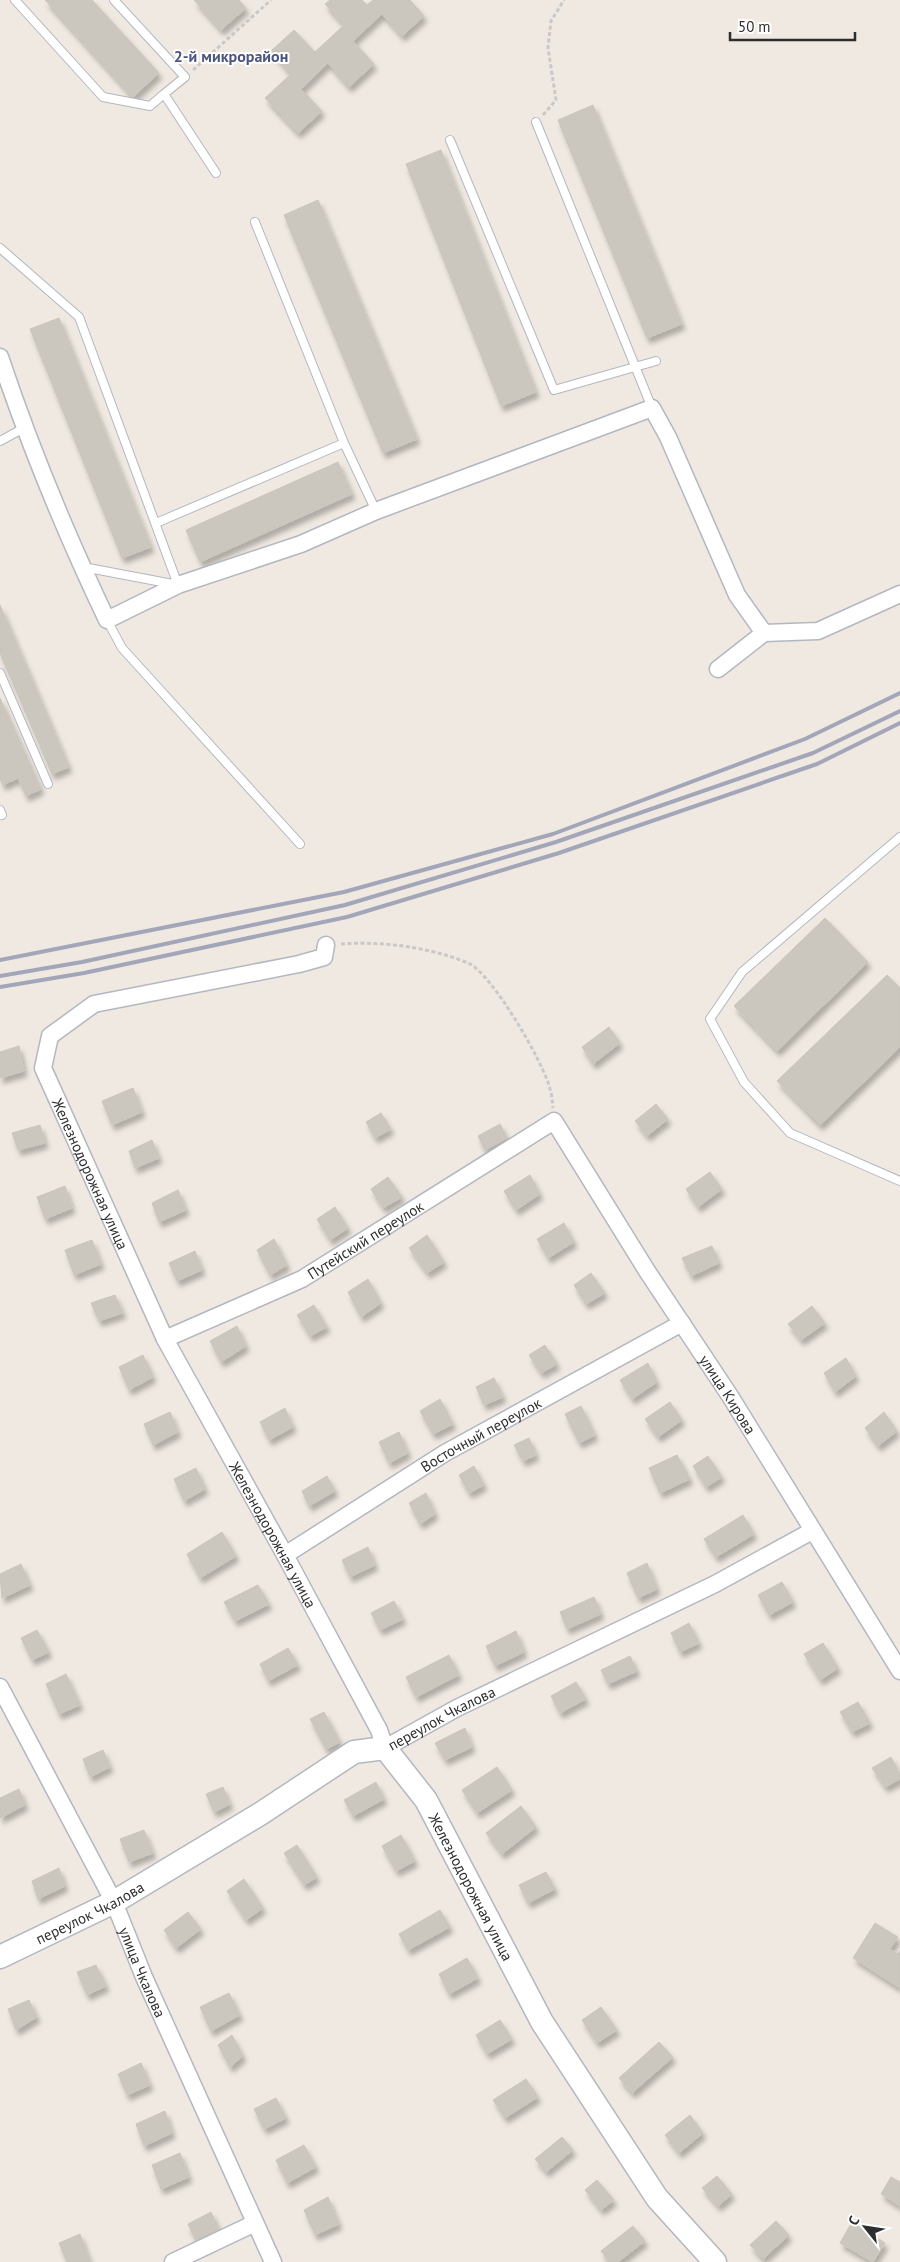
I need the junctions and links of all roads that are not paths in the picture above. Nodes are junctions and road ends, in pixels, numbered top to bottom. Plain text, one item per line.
1 (15, 0) edge
2 (114, 0) edge
3 (164, 94) junction
4 (536, 122) road end
5 (450, 140) dead end
6 (216, 173) dead end
7 (255, 222) dead end
8 (0, 248) edge
9 (0, 357) edge
10 (656, 361) dead end
11 (634, 367) junction
12 (652, 408) junction
13 (24, 428) junction
14 (0, 441) edge
15 (344, 443) junction
16 (376, 511) junction
17 (156, 523) junction
18 (82, 567) junction
19 (178, 585) junction
20 (900, 594) edge
21 (107, 620) junction
22 (764, 633) junction
23 (718, 669) dead end
24 (0, 673) edge
25 (48, 784) dead end
26 (900, 837) edge
27 (300, 844) dead end
28 (326, 945) road end
29 (554, 1121) joint
30 (900, 1182) edge
31 (682, 1323) junction
32 (165, 1339) junction
33 (812, 1531) junction
34 (285, 1555) junction
35 (900, 1671) edge
36 (0, 1687) edge
37 (385, 1748) junction
38 (114, 1902) junction
39 (0, 1956) edge
40 (255, 2223) junction
41 (173, 2262) edge
42 (273, 2262) edge
43 (715, 2262) edge

1 - 3 lane
2 - 3 lane
3 - 6 lane
4 - 11 lane
5 - 11 lane
7 - 15 lane
8 - 17 lane
9 - 13 street
10 - 11 lane
11 - 12 lane
12 - 16 street
12 - 22 street
13 - 14 lane
13 - 18 street
15 - 16 lane
15 - 17 lane
16 - 19 street
17 - 19 lane
18 - 19 lane
18 - 21 street
19 - 21 street
20 - 22 street
21 - 27 lane
22 - 23 street
24 - 25 lane
26 - 30 lane
28 - 32 street, Железнодорожная улица
29 - 31 street, улица Кирова
29 - 32 street, Путейский переулок
31 - 33 street, улица Кирова
31 - 34 street, Восточный переулок
32 - 34 street, Железнодорожная улица
33 - 35 street, улица Кирова
33 - 37 street, переулок Чкалова
34 - 37 street, Железнодорожная улица
36 - 38 street, улица Чкалова
37 - 38 street, переулок Чкалова
37 - 43 street, Железнодорожная улица
38 - 39 street, переулок Чкалова
38 - 40 street, улица Чкалова
40 - 41 street
40 - 42 street, улица Чкалова

